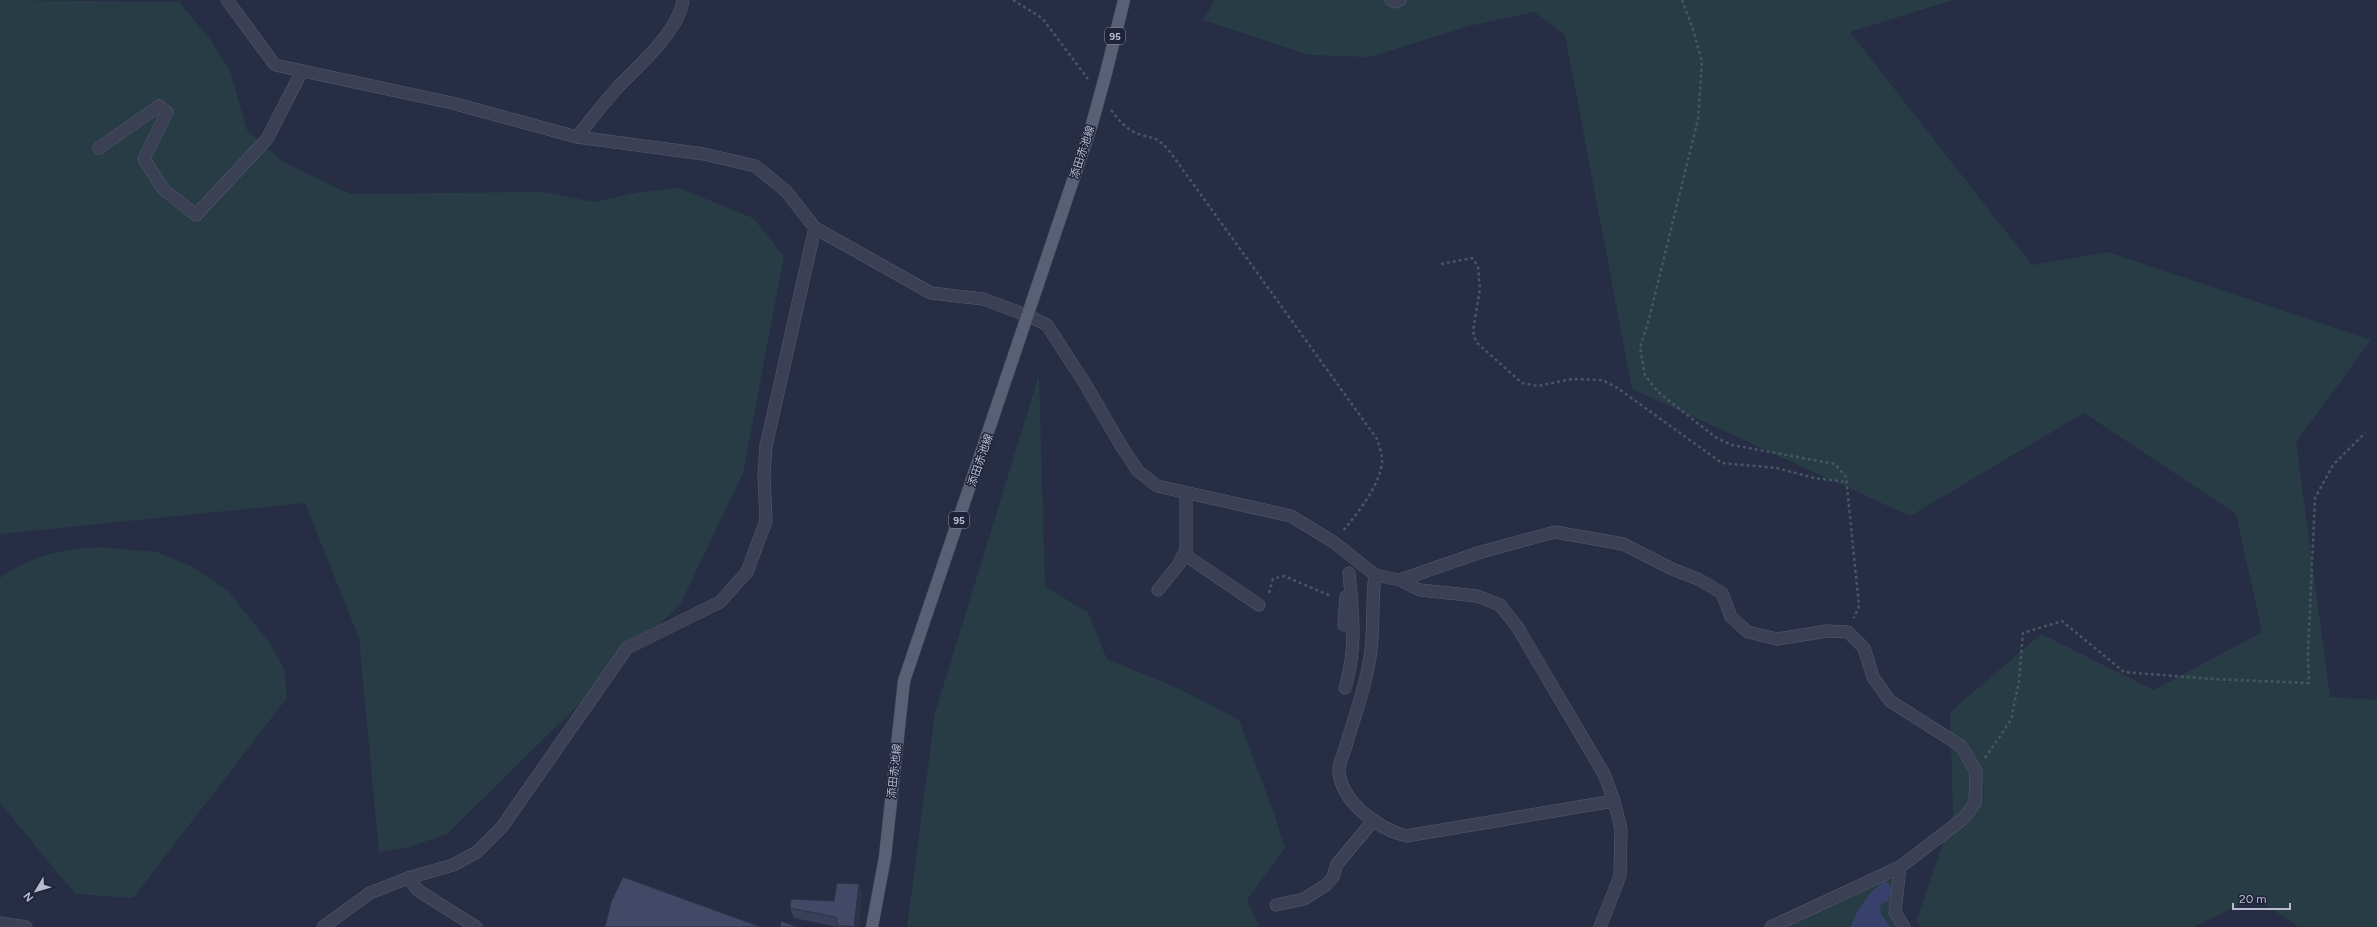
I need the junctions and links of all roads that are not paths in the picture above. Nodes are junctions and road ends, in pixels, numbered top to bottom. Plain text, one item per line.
1 (227, 0) edge
2 (683, 0) edge
3 (1124, 0) edge
4 (1391, 0) edge
5 (1400, 0) edge
6 (302, 71) junction
7 (577, 137) junction
8 (99, 148) dead end
9 (815, 228) junction
10 (1029, 316) junction
11 (1186, 494) junction
12 (1184, 554) junction
13 (1349, 554) junction
14 (1349, 573) junction
15 (1375, 575) junction
16 (1400, 580) junction
17 (1158, 590) dead end
18 (1259, 605) road end
19 (1344, 625) dead end
20 (1345, 688) dead end
21 (1614, 801) junction
22 (1374, 820) junction
23 (1900, 867) junction
24 (408, 878) junction
25 (1276, 905) dead end
26 (0, 923) edge
27 (26, 927) edge
28 (324, 927) edge
29 (476, 927) edge
30 (872, 927) edge
31 (1600, 927) edge
32 (1771, 927) edge
33 (1904, 927) edge

1 - 6 street
2 - 7 street
3 - 10 main road, 添田赤池線 / 95, bridge
4 - 5 street
6 - 7 street
6 - 8 street
7 - 9 street
9 - 10 street
9 - 24 street
10 - 11 street
10 - 30 main road, 添田赤池線 / 95
11 - 12 street
11 - 13 street
12 - 17 street
12 - 18 street
13 - 14 street
13 - 15 street
14 - 19 street
14 - 20 street
15 - 16 street
15 - 22 street
16 - 21 street
16 - 23 street
21 - 22 street
21 - 31 street
22 - 25 street
23 - 32 street
23 - 33 street
24 - 28 street
24 - 29 street
26 - 27 street

